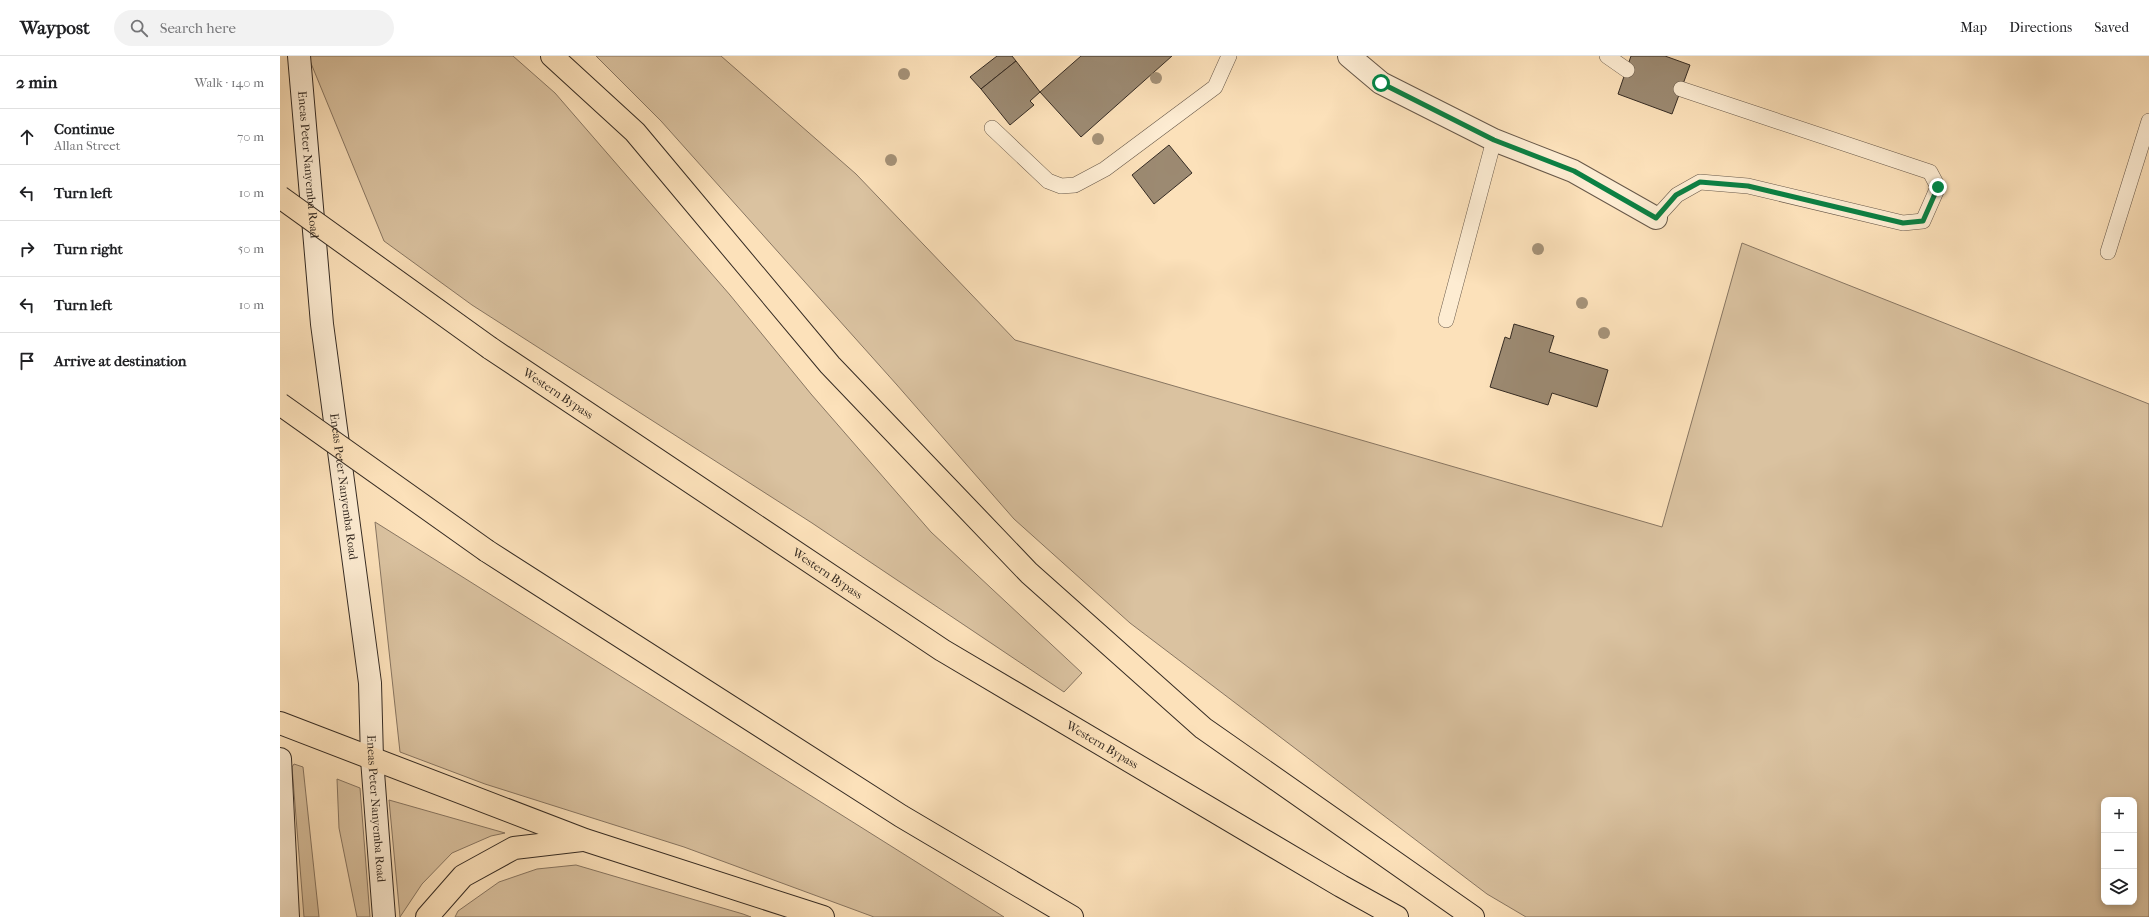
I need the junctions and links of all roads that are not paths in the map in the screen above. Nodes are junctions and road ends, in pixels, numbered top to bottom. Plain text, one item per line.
1 (300, 56) edge
2 (552, 56) edge
3 (1229, 56) edge
4 (1349, 56) edge
5 (1607, 56) edge
6 (1627, 70) dead end
7 (1681, 89) dead end
8 (2149, 122) edge
9 (992, 128) dead end
10 (1494, 140) junction
11 (280, 197) edge
12 (1656, 218) joint
13 (2108, 252) dead end
14 (1446, 320) dead end
15 (280, 404) edge
16 (280, 723) edge
17 (280, 759) edge
18 (372, 759) junction
19 (585, 840) junction
20 (288, 917) edge
21 (384, 917) edge
22 (427, 917) edge
23 (823, 917) edge
24 (1072, 917) edge
25 (1397, 917) edge
26 (1473, 917) edge

1 - 18 main road, Eneas Peter Nanyemba Road
2 - 26 highway
3 - 9 lane
4 - 10 main road
5 - 6 lane
7 - 12 lane
8 - 13 lane
10 - 12 main road
10 - 14 lane
11 - 25 highway, Western Bypass, bridge
15 - 24 highway, bridge
16 - 18 highway
17 - 20 main road
18 - 19 highway
18 - 21 main road, Eneas Peter Nanyemba Road
19 - 22 highway
19 - 23 highway

